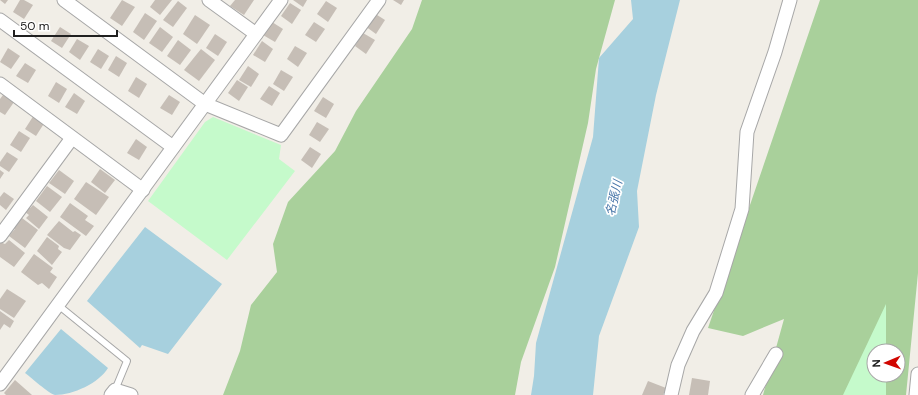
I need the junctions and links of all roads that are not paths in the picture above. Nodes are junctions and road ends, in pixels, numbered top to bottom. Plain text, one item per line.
1 (64, 0) edge
2 (209, 0) edge
3 (281, 0) edge
4 (379, 0) edge
5 (790, 0) edge
6 (0, 20) edge
7 (256, 34) junction
8 (1, 87) edge
9 (205, 104) junction
10 (72, 138) junction
11 (173, 147) junction
12 (142, 190) junction
13 (0, 236) edge
14 (58, 305) junction
15 (776, 354) dead end
16 (918, 374) edge
17 (0, 384) edge
18 (113, 393) edge
19 (131, 395) edge
20 (671, 395) edge
21 (752, 395) edge
22 (916, 395) edge

1 - 9 street
2 - 7 street
3 - 7 street
4 - 9 street
5 - 20 street
6 - 11 street
7 - 9 street
8 - 10 street
9 - 11 street
10 - 12 street
10 - 13 street
11 - 12 street
12 - 14 street
14 - 17 street
14 - 18 lane
15 - 21 street
16 - 22 street
18 - 19 street

